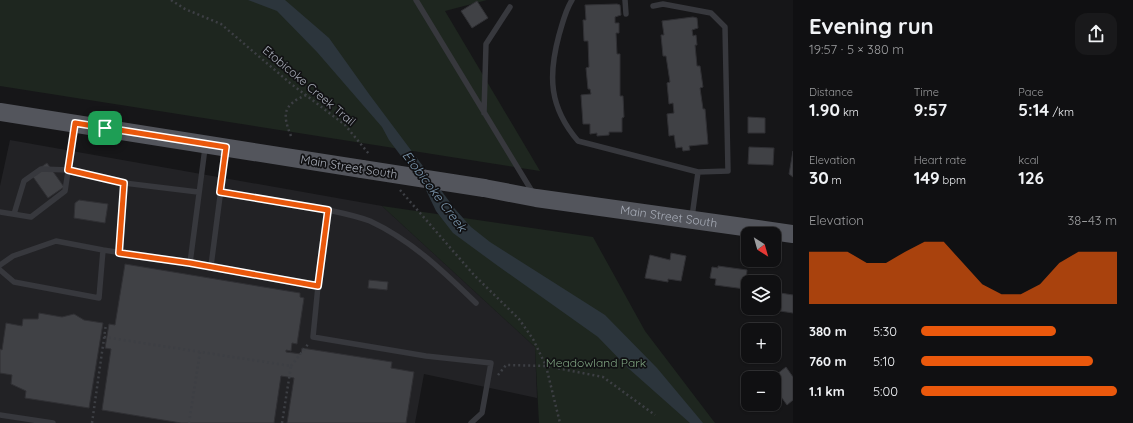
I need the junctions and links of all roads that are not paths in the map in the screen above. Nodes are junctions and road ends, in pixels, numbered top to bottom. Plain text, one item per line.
1 (416, 0) edge
2 (572, 0) edge
3 (625, 0) edge
4 (653, 6) dead end
5 (510, 7) dead end
6 (626, 14) dead end
7 (0, 112) edge
8 (484, 113) junction
9 (75, 123) junction
10 (206, 143) junction
11 (226, 147) junction
12 (68, 170) junction
13 (698, 172) junction
14 (124, 183) junction
15 (198, 192) junction
16 (220, 192) junction
17 (536, 198) junction
18 (328, 210) junction
19 (0, 212) edge
20 (14, 214) junction
21 (692, 219) junction
22 (793, 234) edge
23 (103, 250) junction
24 (119, 253) junction
25 (190, 263) junction
26 (0, 265) edge
27 (211, 266) junction
28 (0, 270) edge
29 (318, 286) junction
30 (476, 302) dead end
31 (0, 415) edge
32 (53, 423) edge
33 (471, 423) edge

1 - 8 lane
2 - 13 lane
3 - 6 lane
4 - 13 lane
5 - 8 lane
7 - 9 main road, Main Street South
8 - 17 lane
9 - 10 main road, Main Street South
9 - 12 lane
10 - 11 main road, Main Street South
10 - 15 lane
11 - 16 lane
11 - 17 main road, Main Street South, bridge
12 - 14 lane
12 - 20 lane
12 - 20 lane
13 - 21 lane
14 - 15 lane
14 - 24 lane
15 - 25 lane
16 - 18 lane
16 - 27 lane
17 - 21 main road, Main Street South
18 - 29 lane
18 - 30 lane
19 - 20 lane
21 - 22 main road, Main Street South
23 - 24 lane
23 - 26 lane
23 - 28 lane
24 - 25 lane
25 - 27 lane
27 - 29 lane
29 - 33 lane
31 - 32 lane

